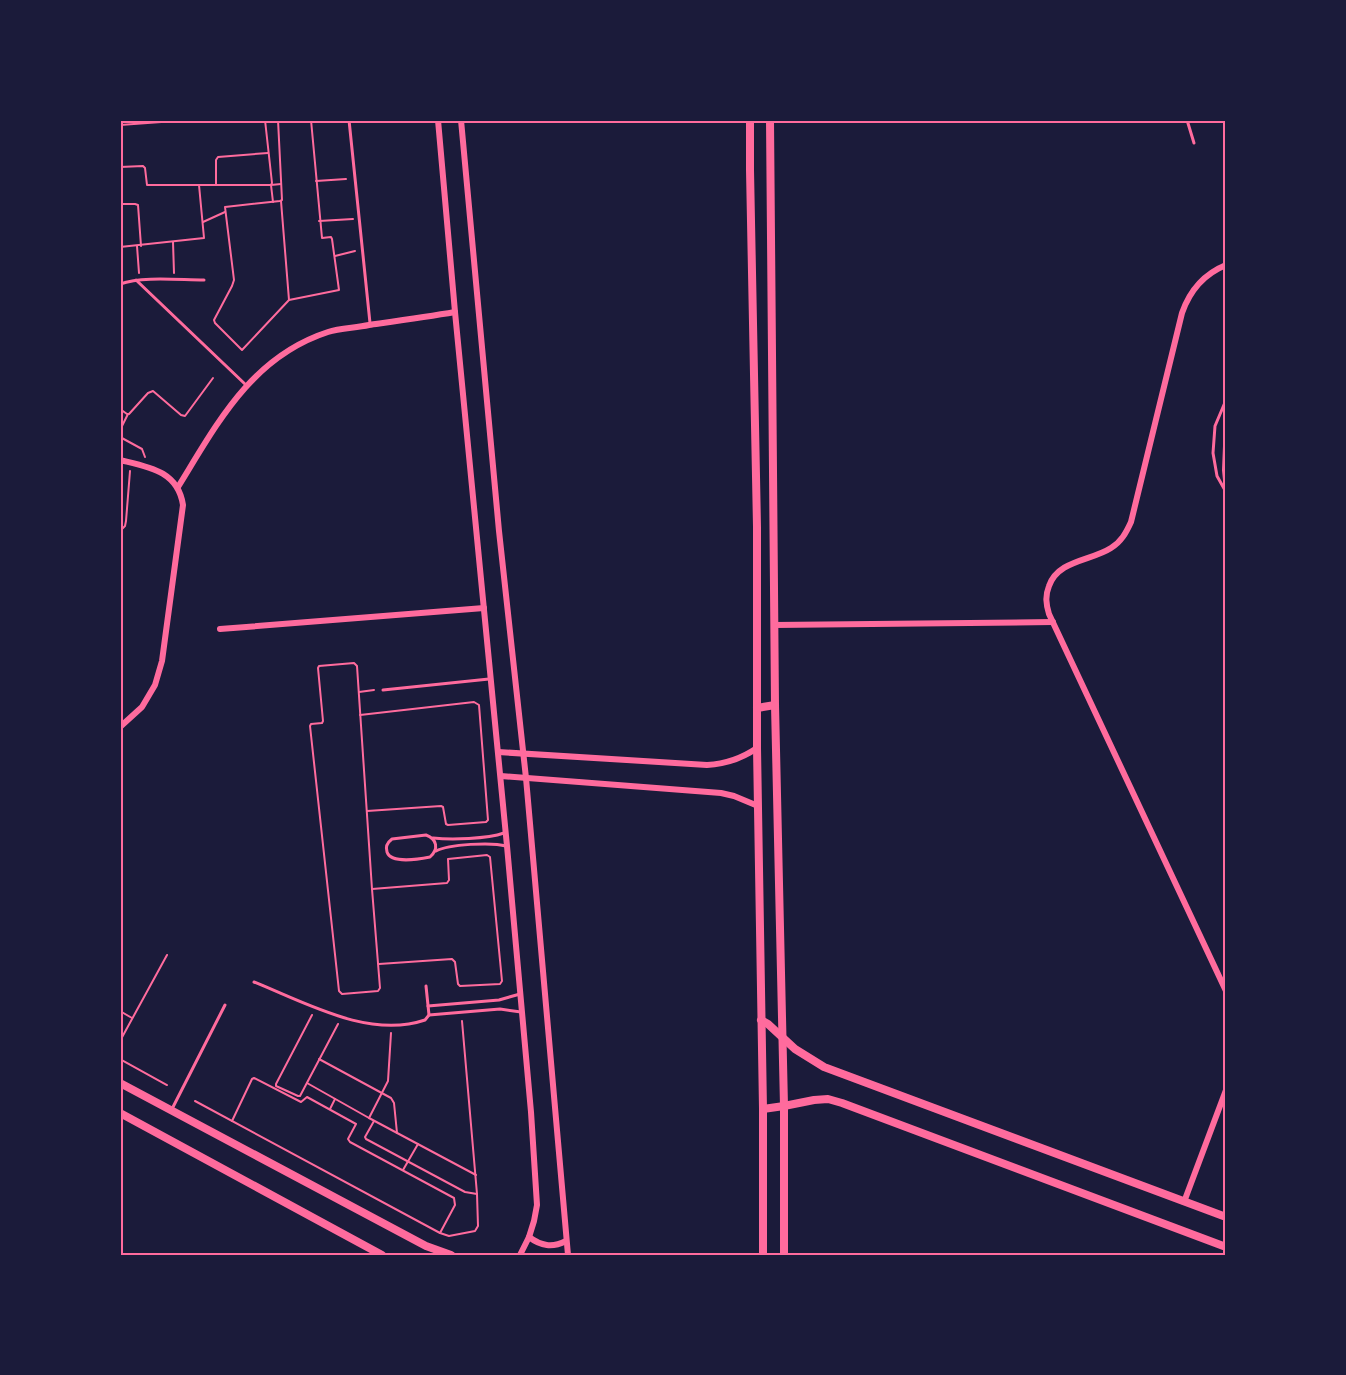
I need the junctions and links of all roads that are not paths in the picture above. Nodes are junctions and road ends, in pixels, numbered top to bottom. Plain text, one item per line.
1 (349, 120) edge
2 (438, 120) edge
3 (461, 120) edge
4 (750, 120) edge
5 (770, 120) edge
6 (1187, 120) edge
7 (1194, 143) dead end
8 (1226, 265) edge
9 (138, 280) junction
10 (204, 280) dead end
11 (120, 284) edge
12 (455, 312) junction
13 (370, 325) junction
14 (246, 385) junction
15 (1226, 400) edge
16 (1226, 446) edge
17 (120, 460) edge
18 (1226, 480) edge
19 (178, 487) junction
20 (1226, 492) edge
21 (484, 608) junction
22 (1053, 622) junction
23 (774, 625) junction
24 (220, 629) dead end
25 (491, 679) junction
26 (383, 690) road end
27 (775, 705) junction
28 (757, 708) junction
29 (120, 727) edge
30 (756, 748) junction
31 (498, 753) junction
32 (523, 754) junction
33 (501, 776) junction
34 (526, 778) junction
35 (758, 806) junction
36 (506, 832) junction
37 (432, 838) junction
38 (507, 846) junction
39 (435, 852) junction
40 (254, 982) dead end
41 (426, 986) dead end
42 (1226, 991) edge
43 (520, 994) junction
44 (225, 1005) dead end
45 (428, 1006) junction
46 (521, 1012) junction
47 (429, 1015) junction
48 (761, 1020) junction
49 (782, 1039) junction
50 (120, 1083) edge
51 (1226, 1090) edge
52 (784, 1106) junction
53 (763, 1109) junction
54 (171, 1111) junction
55 (120, 1113) edge
56 (1184, 1202) junction
57 (1226, 1217) edge
58 (528, 1237) junction
59 (566, 1241) junction
60 (1226, 1247) edge
61 (382, 1255) edge
62 (452, 1255) edge
63 (520, 1255) edge
64 (568, 1255) edge
65 (763, 1255) edge
66 (784, 1255) edge

1 - 13 lane
2 - 12 street
3 - 32 street
4 - 28 street
5 - 23 street
6 - 7 lane
8 - 22 street
9 - 10 lane
9 - 11 lane
9 - 14 lane
12 - 13 street
12 - 21 street
13 - 14 street
14 - 19 street
15 - 20 lane
16 - 18 street
17 - 19 street
19 - 29 street
21 - 24 street
21 - 25 street
22 - 23 street
22 - 42 street
23 - 27 street
25 - 26 lane
25 - 31 street
27 - 28 street
27 - 49 street
28 - 30 street
30 - 32 street
30 - 35 street
31 - 32 street
31 - 33 street
32 - 34 street
33 - 34 street
33 - 36 street
34 - 35 street
34 - 59 street
35 - 48 street
36 - 37 lane
36 - 38 street
37 - 39 lane
37 - 39 lane
38 - 39 lane
38 - 43 street
40 - 47 lane
41 - 45 lane
43 - 45 lane
43 - 46 street
44 - 54 lane
45 - 47 lane
46 - 47 lane
46 - 58 street
48 - 49 street
48 - 53 street
49 - 52 street
49 - 56 street
50 - 54 street
51 - 56 street
52 - 53 street
52 - 60 street
52 - 66 street
53 - 65 street
54 - 62 street
55 - 61 street
56 - 57 street
58 - 59 street
58 - 63 street
59 - 64 street

